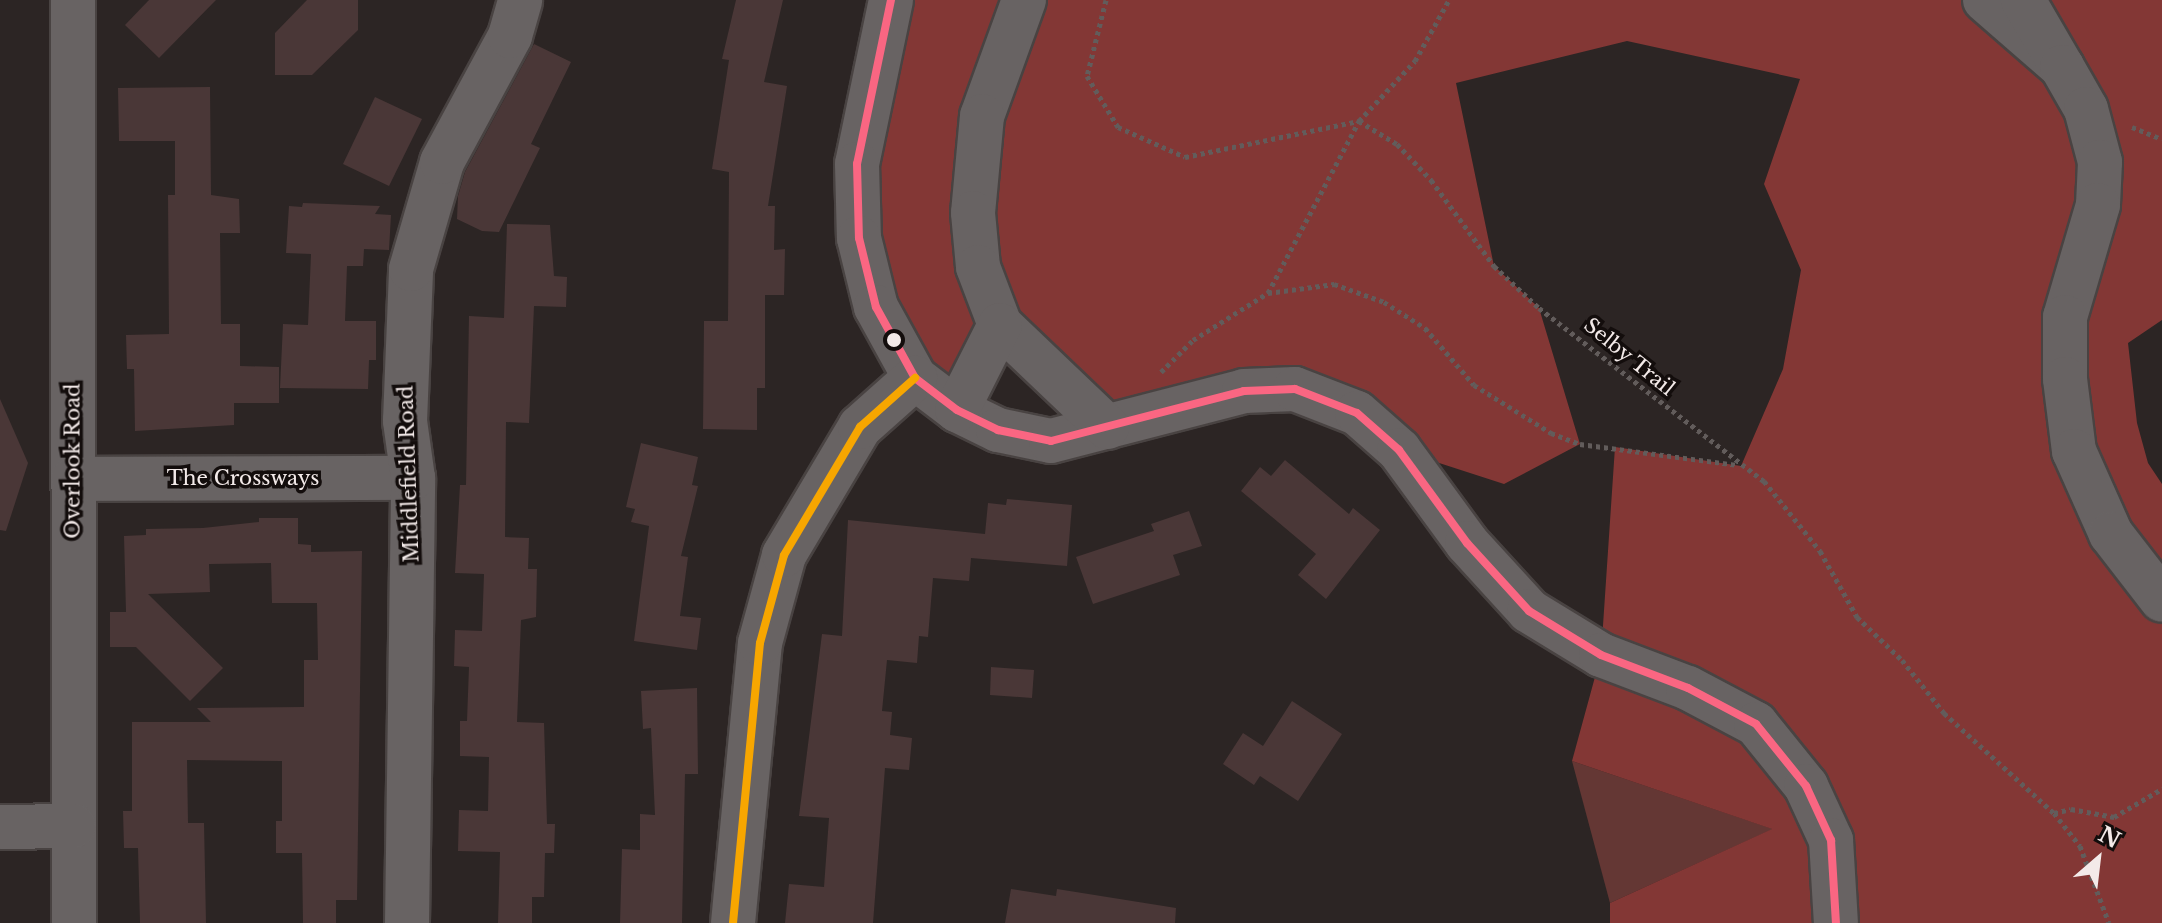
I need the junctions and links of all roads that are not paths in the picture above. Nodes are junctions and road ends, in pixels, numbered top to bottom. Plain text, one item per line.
1 (73, 0) edge
2 (520, 0) edge
3 (891, 0) edge
4 (1024, 0) edge
5 (1985, 0) edge
6 (2023, 0) edge
7 (2062, 67) junction
8 (1000, 325) junction
9 (915, 378) junction
10 (957, 410) junction
11 (1107, 427) junction
12 (413, 478) junction
13 (73, 479) junction
14 (2162, 600) edge
15 (74, 826) junction
16 (0, 827) edge
17 (74, 923) edge
18 (407, 923) edge
19 (733, 923) edge
20 (1836, 923) edge

1 - 13 street, Overlook Road
2 - 12 street, Middlefield Road
3 - 9 street
4 - 8 street
5 - 7 street
6 - 7 street
7 - 14 street
8 - 10 street
8 - 11 street
9 - 10 street
9 - 19 street
10 - 11 street
11 - 20 street
12 - 13 street, The Crossways
12 - 18 street, Middlefield Road
13 - 15 street, Overlook Road
15 - 16 street
15 - 17 street, Overlook Road

